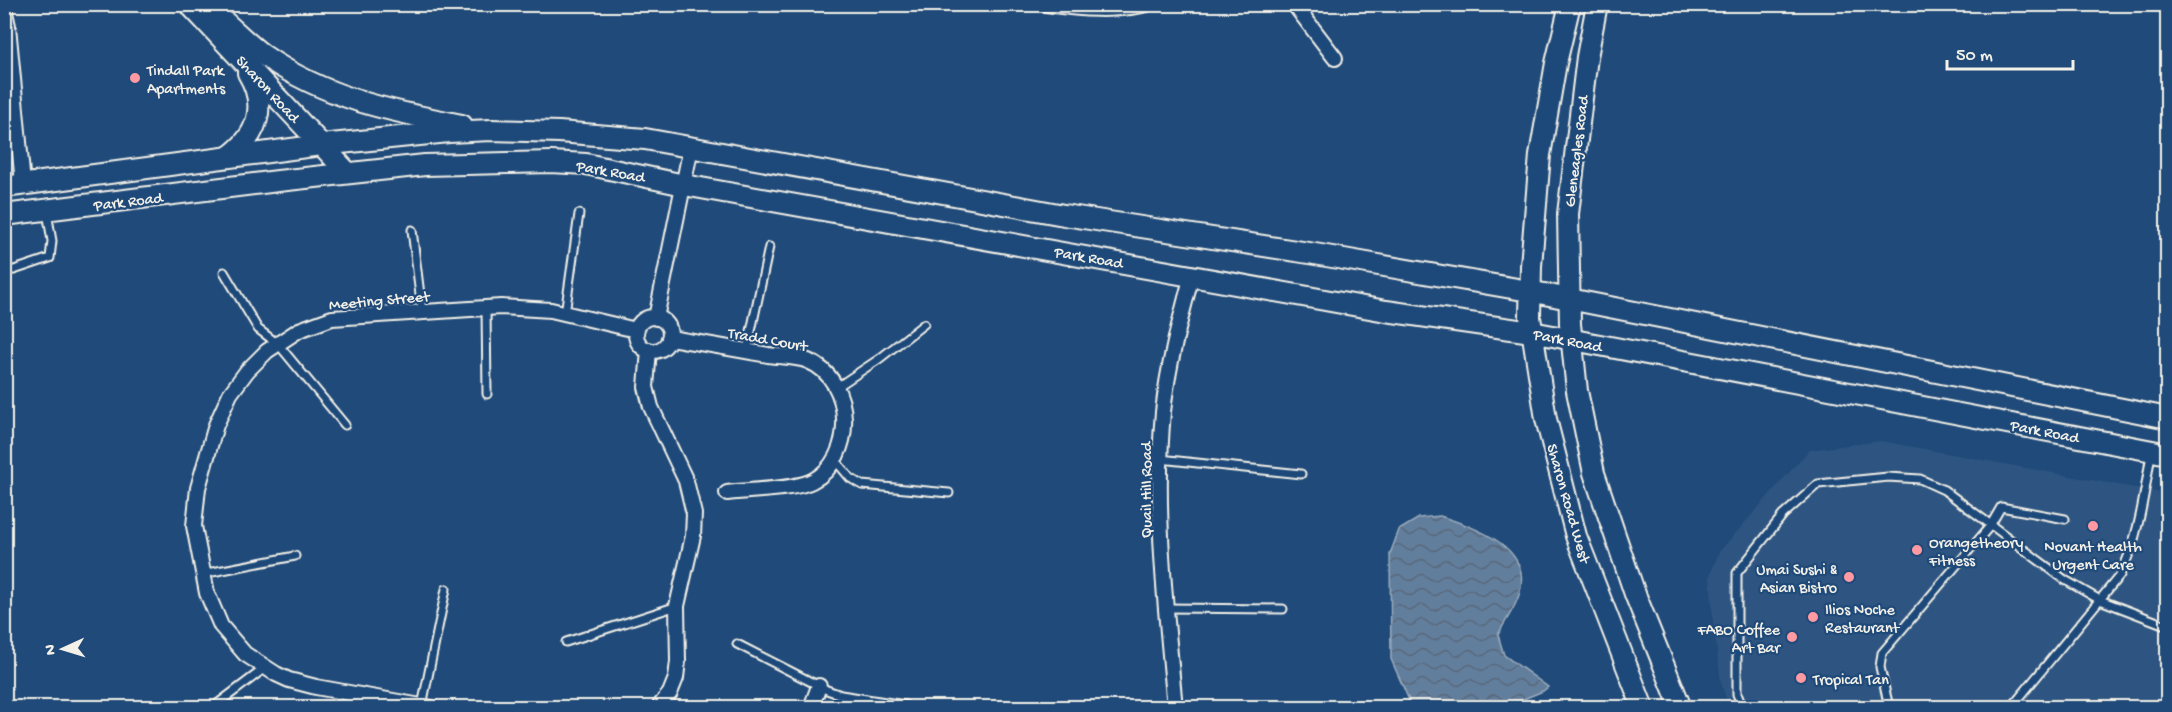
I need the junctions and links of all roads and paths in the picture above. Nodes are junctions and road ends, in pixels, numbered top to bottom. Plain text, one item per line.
1 (189, 4) edge
2 (202, 4) edge
3 (1047, 4) edge
4 (1147, 4) edge
5 (1294, 4) edge
6 (1570, 4) edge
7 (1597, 4) edge
8 (4, 8) edge
9 (236, 52) junction
10 (1335, 58) dead end
11 (491, 130) junction
12 (321, 145) junction
13 (691, 147) junction
14 (228, 157) junction
15 (348, 174) junction
16 (684, 184) junction
17 (14, 186) edge
18 (47, 210) junction
19 (579, 214) dead end
20 (4, 215) edge
21 (412, 230) dead end
22 (769, 247) dead end
23 (4, 271) edge
24 (224, 272) dead end
25 (1192, 274) junction
26 (1530, 291) junction
27 (1569, 298) junction
28 (486, 308) junction
29 (422, 311) junction
30 (565, 314) junction
31 (656, 318) junction
32 (924, 324) dead end
33 (636, 330) junction
34 (1532, 332) junction
35 (669, 338) junction
36 (1571, 339) junction
37 (278, 344) junction
38 (649, 350) junction
39 (747, 350) junction
40 (837, 387) junction
41 (487, 394) dead end
42 (2168, 418) edge
43 (345, 425) dead end
44 (2160, 452) edge
45 (1160, 459) junction
46 (835, 460) junction
47 (1301, 474) dead end
48 (949, 493) dead end
49 (727, 494) dead end
50 (2065, 519) dead end
51 (1990, 526) junction
52 (295, 556) dead end
53 (202, 574) junction
54 (446, 589) dead end
55 (2100, 600) junction
56 (677, 606) junction
57 (1166, 608) junction
58 (1283, 609) dead end
59 (2168, 626) edge
60 (566, 642) dead end
61 (737, 644) dead end
62 (265, 668) junction
63 (819, 686) junction
64 (375, 703) edge
65 (905, 705) dead end
66 (661, 706) edge
67 (427, 707) edge
68 (212, 708) edge
69 (811, 708) edge
70 (1175, 708) edge
71 (1643, 708) edge
72 (1681, 708) edge
73 (1743, 708) edge
74 (1891, 708) edge
75 (2011, 708) edge

1 - 9 main road, Sharon Road
2 - 11 main road
3 - 4 street
5 - 10 street
6 - 26 main road, Gleneagles Road
7 - 27 main road, Gleneagles Road
8 - 17 street
9 - 12 main road, Sharon Road
9 - 14 main road
11 - 12 main road, Park Road
11 - 13 main road, Park Road
12 - 14 main road, Park Road
12 - 15 main road, Sharon Road
13 - 16 street
13 - 26 main road, Park Road
14 - 17 main road, Park Road
15 - 16 main road, Park Road
15 - 18 main road, Park Road
16 - 25 main road, Park Road
16 - 31 street
18 - 20 main road, Park Road
18 - 23 lane
19 - 30 lane
21 - 29 lane
22 - 39 lane
24 - 37 lane
25 - 34 main road, Park Road
25 - 45 street, Quail Hill Road
26 - 27 main road, Park Road
26 - 34 main road, Sharon Road West
27 - 36 main road, Sharon Road West
27 - 42 main road, Park Road
28 - 29 street, Meeting Street
28 - 30 street, Meeting Street
28 - 41 lane
29 - 37 street, Meeting Street
30 - 33 street, Meeting Street
31 - 33 street
31 - 35 street
32 - 40 lane
33 - 38 street
34 - 36 main road, Park Road
34 - 71 main road, Sharon Road West
35 - 38 street
35 - 39 street, Tradd Court
36 - 44 main road, Park Road
36 - 72 main road, Sharon Road West
37 - 43 lane
37 - 53 street, Meeting Street
38 - 56 street
39 - 40 street, Tradd Court
40 - 46 street, Tradd Court
44 - 55 lane
45 - 47 lane
45 - 57 street, Quail Hill Road
46 - 48 lane
46 - 49 street
50 - 51 lane
51 - 55 lane
51 - 73 lane
51 - 74 lane
52 - 53 lane
53 - 62 street, Meeting Street
54 - 67 lane
55 - 59 lane
55 - 75 lane
56 - 60 lane
56 - 66 street
57 - 58 lane
57 - 70 street, Quail Hill Road
61 - 63 lane
62 - 64 street, Meeting Street
62 - 68 lane
63 - 65 lane
63 - 69 street
64 - 67 street, Meeting Street

